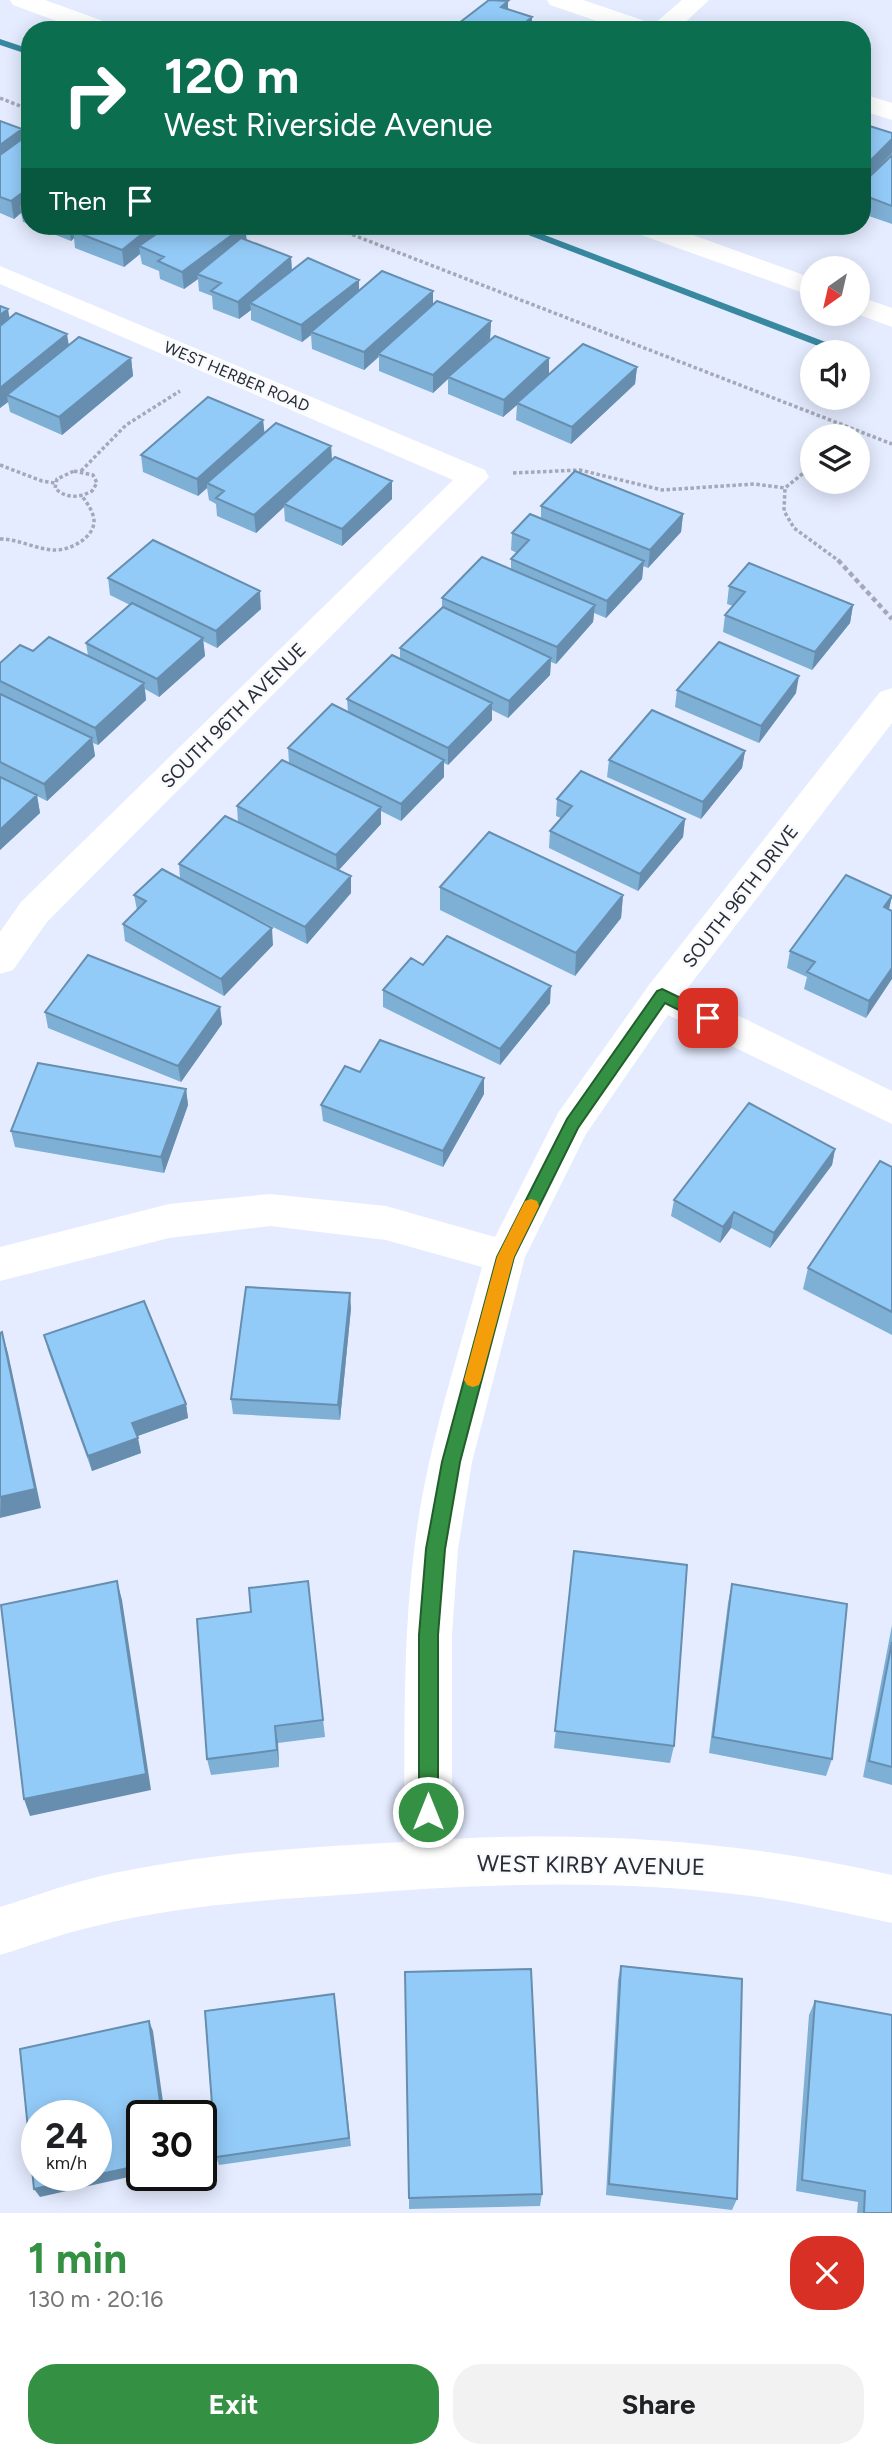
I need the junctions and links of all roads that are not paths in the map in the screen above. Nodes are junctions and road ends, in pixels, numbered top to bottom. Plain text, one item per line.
1 (22, 0) edge
2 (559, 0) edge
3 (697, 0) edge
4 (80, 21) edge
5 (621, 21) edge
6 (672, 21) edge
7 (871, 105) edge
8 (892, 112) edge
9 (668, 235) edge
10 (0, 274) edge
11 (800, 284) edge
12 (870, 310) edge
13 (892, 318) edge
14 (474, 477) joint
15 (892, 700) edge
16 (0, 960) edge
17 (662, 995) junction
18 (892, 1109) edge
19 (505, 1257) junction
20 (0, 1264) edge
21 (428, 1862) junction
22 (892, 1899) edge
23 (0, 1931) edge

1 - 4 street
2 - 5 street
3 - 6 street
7 - 8 street
9 - 11 street
10 - 14 street, WEST HERBER ROAD
12 - 13 street
14 - 16 street, SOUTH 96TH AVENUE
15 - 17 street, SOUTH 96TH DRIVE
17 - 18 street
17 - 19 street, SOUTH 96TH DRIVE
19 - 20 street
19 - 21 street, SOUTH 96TH DRIVE
21 - 22 street, WEST KIRBY AVENUE
21 - 23 street, WEST KIRBY AVENUE

